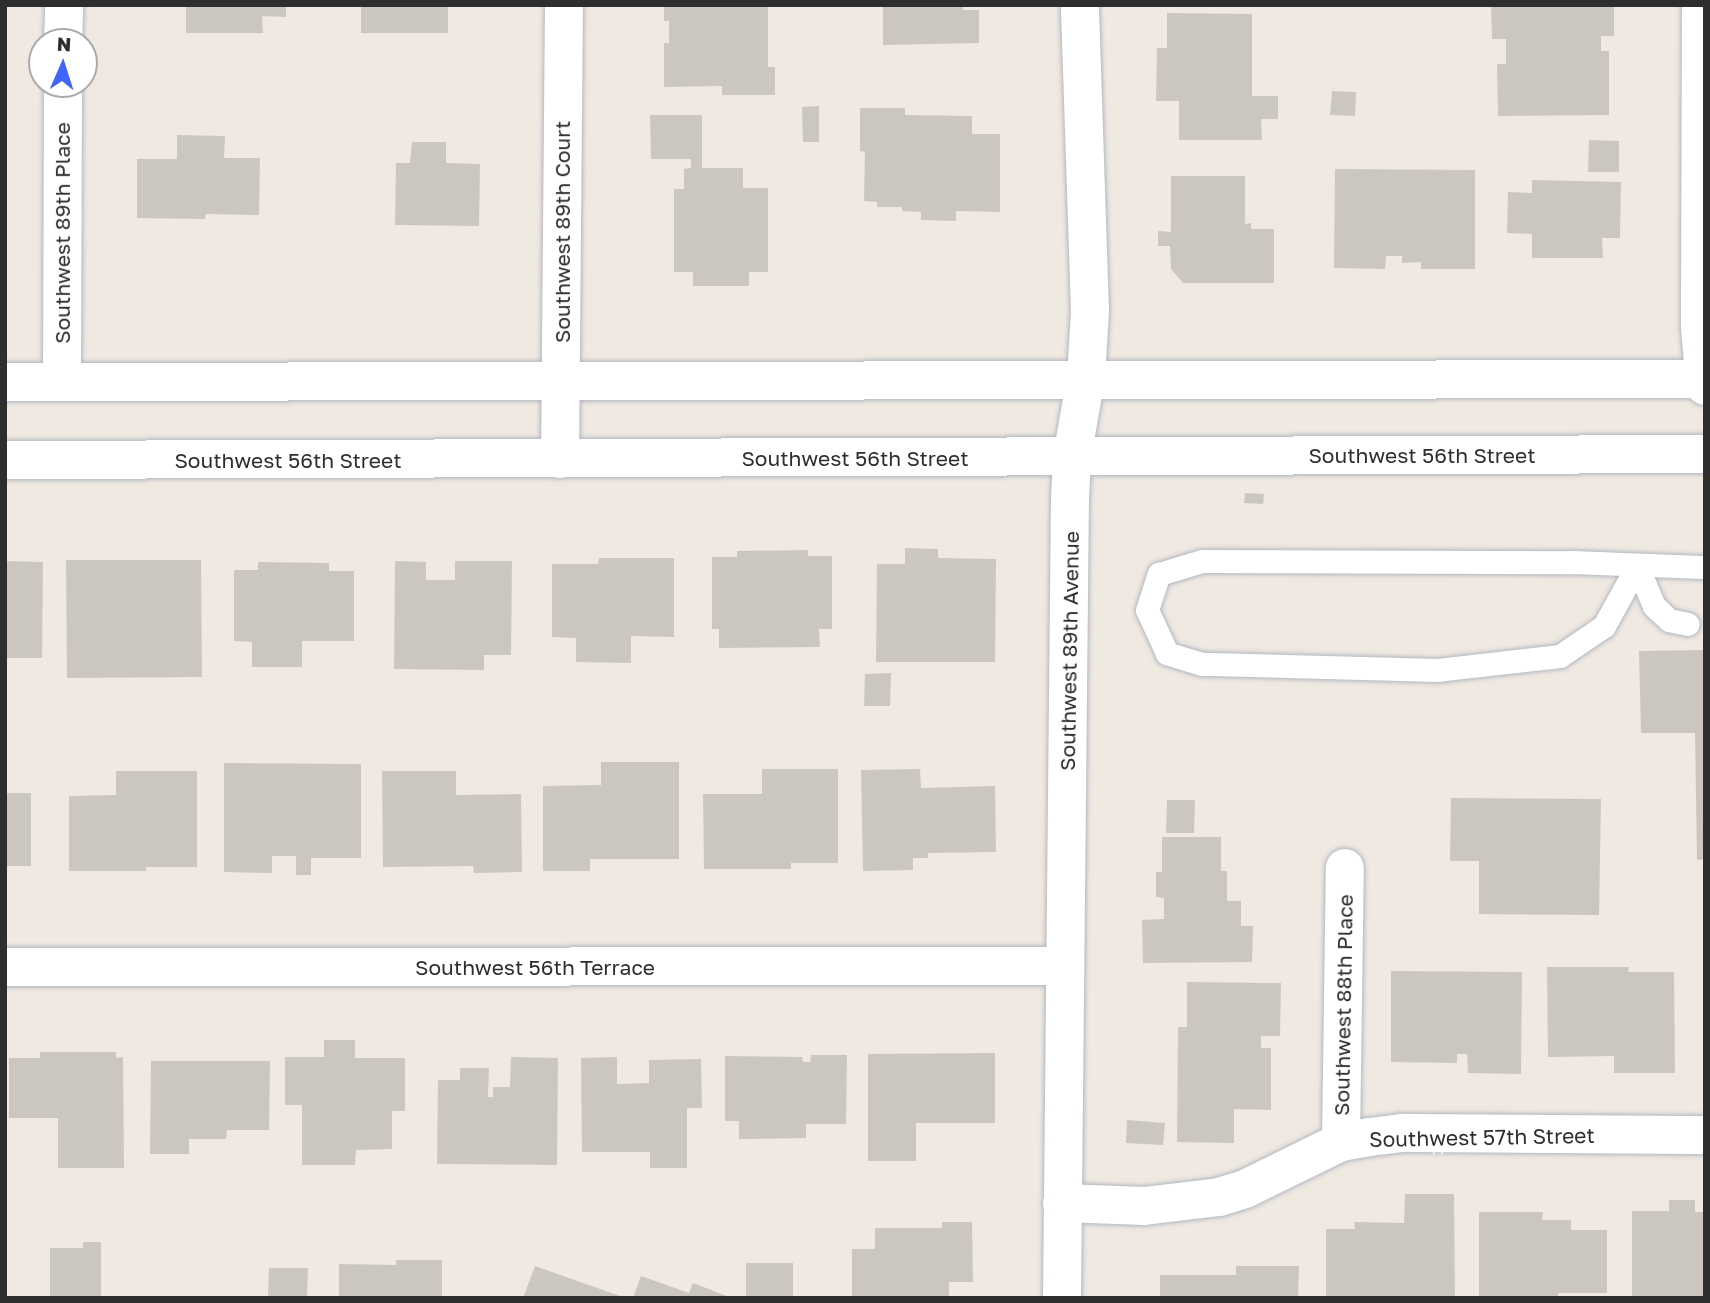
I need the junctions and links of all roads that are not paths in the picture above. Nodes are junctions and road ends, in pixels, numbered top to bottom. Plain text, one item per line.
1 (64, 5) edge
2 (564, 5) edge
3 (1080, 5) edge
4 (1701, 5) edge
5 (63, 28) edge
6 (63, 98) edge
7 (1086, 378) junction
8 (1704, 379) edge
9 (62, 381) junction
10 (561, 381) junction
11 (5, 382) edge
12 (1705, 386) edge
13 (1705, 454) edge
14 (1072, 457) junction
15 (560, 459) junction
16 (5, 460) edge
17 (1637, 566) junction
18 (1705, 567) edge
19 (1688, 624) dead end
20 (1345, 868) dead end
21 (1065, 966) junction
22 (5, 967) edge
23 (1705, 1135) edge
24 (1341, 1142) junction
25 (1062, 1203) junction
26 (1062, 1298) edge

1 - 5 street
2 - 10 street, Southwest 89th Court
3 - 7 street, Southwest 89th Avenue
4 - 8 street
6 - 9 street, Southwest 89th Place
7 - 8 street
7 - 10 street
7 - 14 street, Southwest 89th Avenue
8 - 12 street
9 - 10 street
9 - 11 street
10 - 15 street, Southwest 89th Court
13 - 14 street, Southwest 56th Street
14 - 15 street, Southwest 56th Street
14 - 21 street, Southwest 89th Avenue
15 - 16 street, Southwest 56th Street
17 - 17 lane
17 - 18 lane
17 - 19 lane
20 - 24 street, Southwest 88th Place
21 - 22 street, Southwest 56th Terrace
21 - 25 street, Southwest 89th Avenue
23 - 24 street, Southwest 57th Street
24 - 25 street, Southwest 57th Street
25 - 26 street, Southwest 89th Avenue

